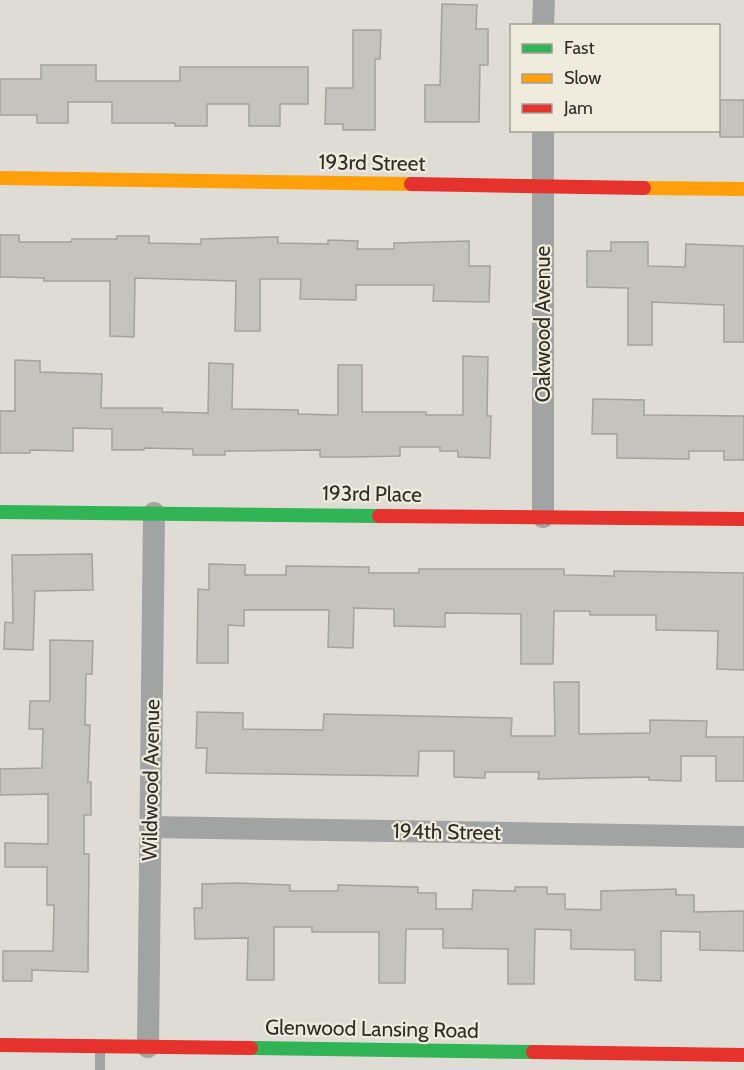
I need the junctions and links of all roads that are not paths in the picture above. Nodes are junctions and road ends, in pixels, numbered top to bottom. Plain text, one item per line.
1 (543, 0) edge
2 (543, 24) edge
3 (543, 132) edge
4 (0, 178) edge
5 (543, 186) junction
6 (744, 189) edge
7 (0, 512) edge
8 (154, 513) junction
9 (543, 517) junction
10 (744, 519) edge
11 (150, 827) junction
12 (744, 837) edge
13 (0, 1046) edge
14 (100, 1047) junction
15 (148, 1047) junction
16 (744, 1055) edge
17 (100, 1070) edge

1 - 2 street
3 - 5 street, Oakwood Avenue
4 - 5 street, 193rd Street
5 - 6 street, 193rd Street
5 - 9 street, Oakwood Avenue
7 - 8 street, 193rd Place
8 - 9 street, 193rd Place
8 - 11 street, Wildwood Avenue
9 - 10 street, 193rd Place
11 - 12 street, 194th Street
11 - 15 street, Wildwood Avenue
13 - 14 street, Glenwood Lansing Road
14 - 15 street, Glenwood Lansing Road
14 - 17 lane
15 - 16 street, Glenwood Lansing Road

